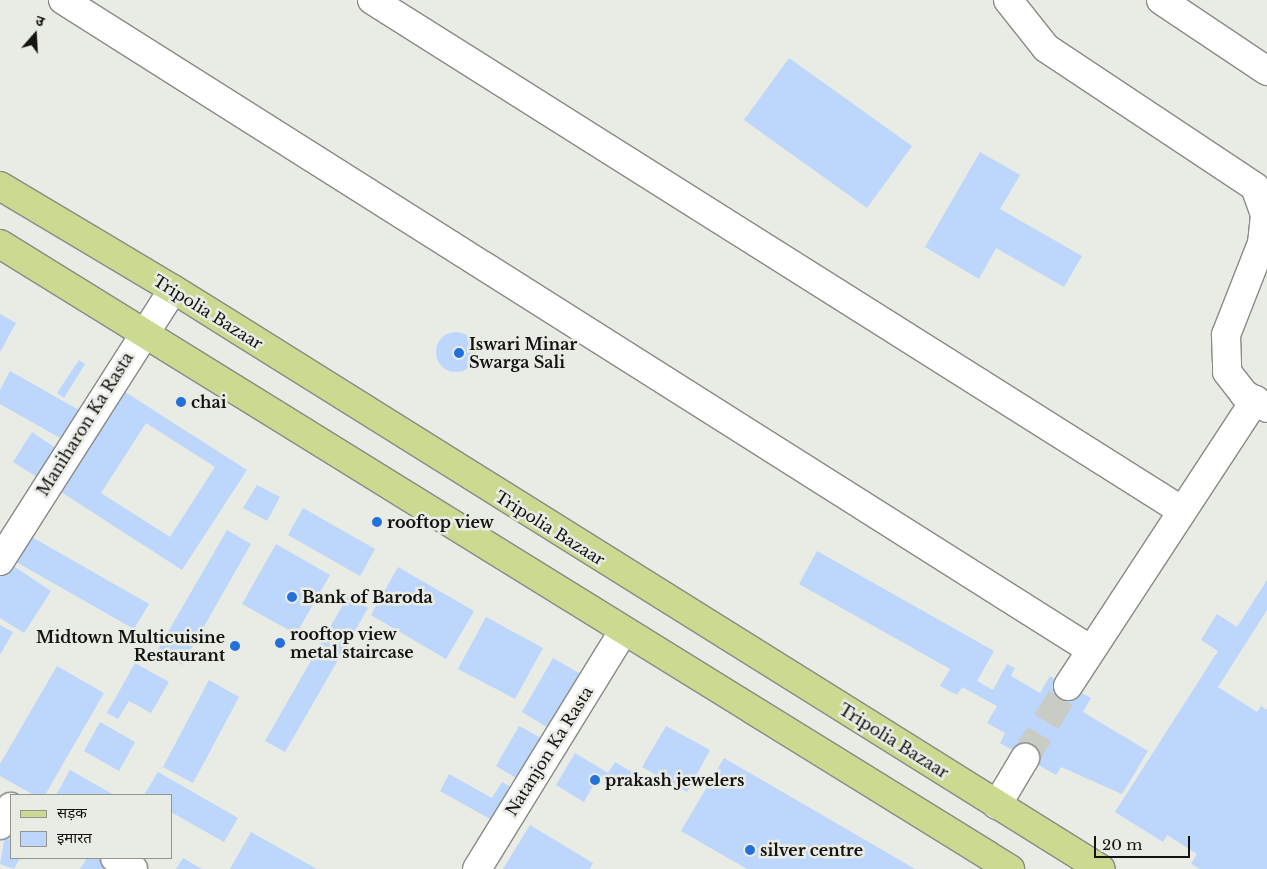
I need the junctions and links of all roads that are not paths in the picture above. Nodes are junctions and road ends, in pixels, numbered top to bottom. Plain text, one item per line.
1 (63, 0) edge
2 (372, 0) edge
3 (1008, 0) edge
4 (1161, 0) edge
5 (1267, 71) edge
6 (0, 186) edge
7 (1266, 215) edge
8 (0, 244) edge
9 (173, 289) junction
10 (141, 334) junction
11 (1261, 404) edge
12 (1181, 510) junction
13 (0, 561) edge
14 (622, 633) junction
15 (1091, 650) junction
16 (1068, 686) tunnel mouth
17 (1025, 758) tunnel mouth
18 (0, 787) edge
19 (11, 794) edge
20 (997, 804) junction
21 (10, 809) edge
22 (0, 825) edge
23 (117, 859) edge
24 (133, 869) edge
25 (477, 869) edge
26 (1010, 869) edge
27 (1101, 869) edge

1 - 15 street
2 - 12 street
3 - 7 street
4 - 5 street
6 - 9 main road, Tripolia Bazaar
7 - 11 street
8 - 10 main road
9 - 10 street, Maniharon Ka Rasta
9 - 20 main road, Tripolia Bazaar
10 - 13 street, Maniharon Ka Rasta
10 - 14 main road
11 - 12 street
12 - 15 street
14 - 25 street, Natanjon Ka Rasta
14 - 26 main road
15 - 16 street
17 - 20 street
18 - 19 street
20 - 27 main road, Tripolia Bazaar
21 - 22 street
23 - 24 street

